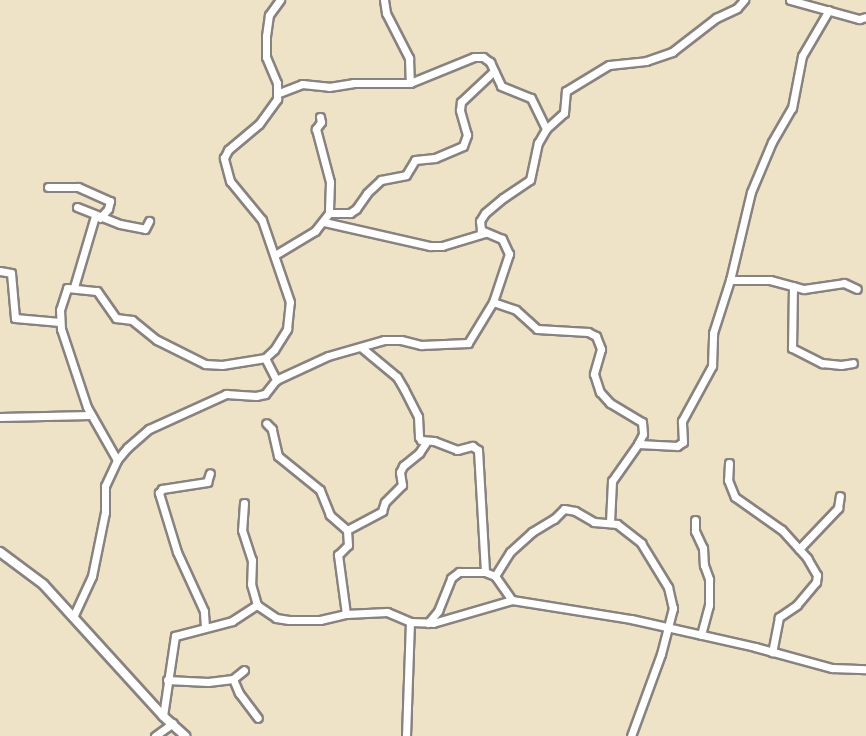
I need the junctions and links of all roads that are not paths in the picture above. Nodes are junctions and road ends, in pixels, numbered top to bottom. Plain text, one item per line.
1 (280, 0) edge
2 (384, 0) edge
3 (744, 0) edge
4 (790, 0) edge
5 (829, 10) junction
6 (866, 17) edge
7 (494, 71) junction
8 (411, 83) junction
9 (279, 93) junction
10 (320, 117) dead end
11 (546, 129) junction
12 (48, 187) dead end
13 (77, 207) dead end
14 (329, 213) junction
15 (98, 217) junction
16 (149, 221) dead end
17 (324, 222) junction
18 (484, 233) junction
19 (274, 255) junction
20 (0, 271) edge
21 (730, 280) junction
22 (793, 286) junction
23 (74, 287) junction
24 (857, 290) dead end
25 (493, 302) junction
26 (60, 322) junction
27 (362, 348) junction
28 (265, 358) junction
29 (853, 363) dead end
30 (276, 380) junction
31 (91, 415) junction
32 (0, 417) edge
33 (266, 423) dead end
34 (427, 441) junction
35 (638, 444) junction
36 (117, 460) junction
37 (729, 463) dead end
38 (210, 473) dead end
39 (840, 496) dead end
40 (244, 503) dead end
41 (695, 520) dead end
42 (610, 522) junction
43 (347, 530) junction
44 (799, 549) junction
45 (0, 552) edge
46 (485, 572) junction
47 (495, 576) junction
48 (512, 600) junction
49 (257, 605) junction
50 (346, 614) junction
51 (74, 615) junction
52 (410, 622) junction
53 (428, 623) junction
54 (206, 627) junction
55 (668, 627) junction
56 (701, 635) junction
57 (771, 652) junction
58 (866, 669) edge
59 (244, 670) dead end
60 (233, 679) junction
61 (166, 680) junction
62 (163, 716) junction
63 (258, 718) dead end
64 (172, 723) junction
65 (155, 736) edge
66 (184, 736) edge
67 (406, 736) edge
68 (631, 736) edge

1 - 9 street
2 - 8 street
3 - 11 street
4 - 5 street
5 - 6 street
5 - 21 street
7 - 8 street
7 - 11 street
7 - 14 street
8 - 9 street
9 - 19 street
10 - 14 street
11 - 18 street
12 - 15 street
13 - 15 street
14 - 17 street
15 - 16 street
15 - 23 street
17 - 18 street
17 - 19 street
18 - 25 street
19 - 28 street
20 - 26 street
21 - 22 street
21 - 35 street
22 - 24 street
22 - 29 street
23 - 26 street
23 - 28 street
25 - 27 street
25 - 35 street
26 - 31 street
27 - 30 street
27 - 34 street
28 - 30 street
30 - 36 street
31 - 32 street
31 - 36 street
33 - 43 street
34 - 43 street
34 - 46 street
35 - 42 street
36 - 51 street
37 - 44 street
38 - 54 street
39 - 44 street
40 - 49 street
41 - 56 street
42 - 47 street
42 - 55 street
43 - 50 street
44 - 57 street
45 - 51 street
46 - 47 street
46 - 53 street
47 - 48 street
48 - 53 street
48 - 55 street
49 - 50 street
49 - 54 street
50 - 52 street
51 - 62 street
52 - 53 street
52 - 67 street
54 - 61 street
55 - 56 street
55 - 68 street
56 - 57 street
57 - 58 street
59 - 60 street
60 - 61 street
60 - 63 street
61 - 62 street
62 - 64 street
64 - 65 street
64 - 66 street

